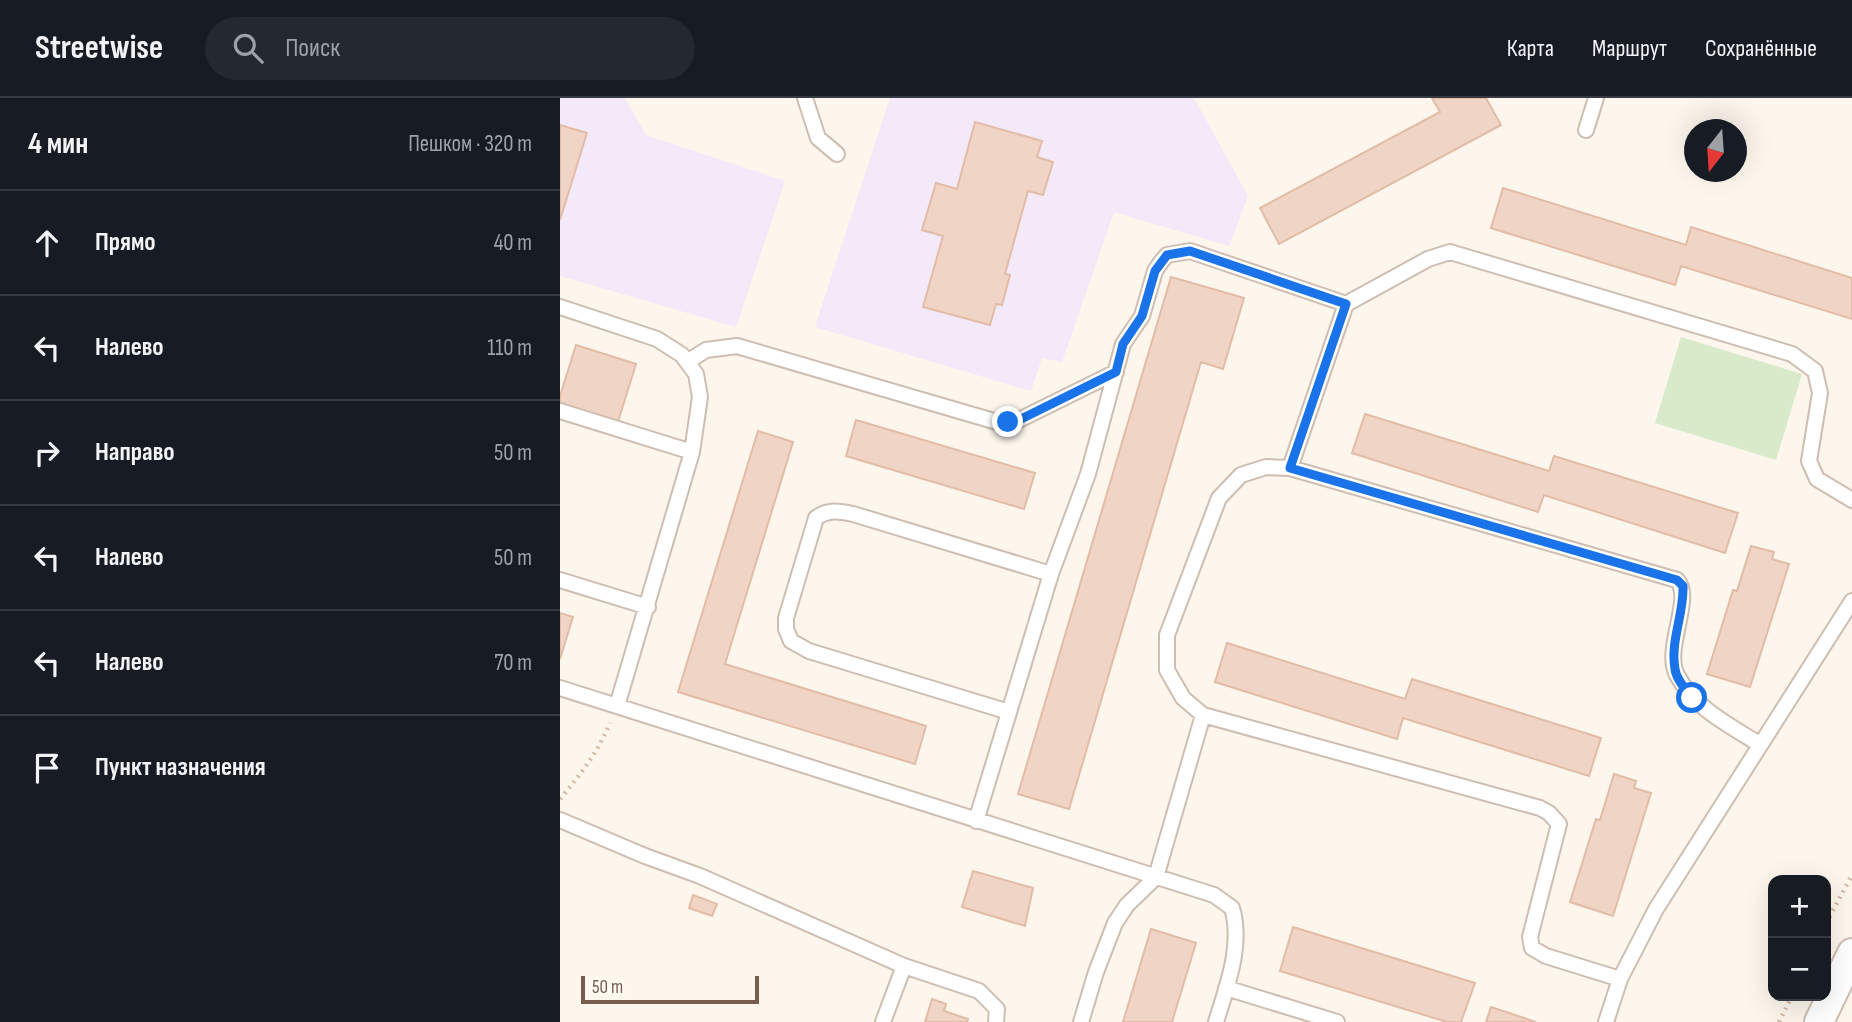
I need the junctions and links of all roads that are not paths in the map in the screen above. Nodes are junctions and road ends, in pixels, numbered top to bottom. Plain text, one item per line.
1 (805, 98) edge
2 (1596, 98) edge
3 (1586, 130) dead end
4 (837, 155) dead end
5 (1346, 304) junction
6 (560, 307) edge
7 (687, 362) junction
8 (1116, 372) junction
9 (560, 411) edge
10 (692, 452) junction
11 (1290, 468) junction
12 (1852, 500) edge
13 (1051, 574) junction
14 (560, 580) edge
15 (1852, 601) edge
16 (648, 607) junction
17 (560, 688) edge
18 (617, 706) junction
19 (1009, 712) junction
20 (1203, 715) junction
21 (1759, 744) junction
22 (560, 820) edge
23 (976, 821) junction
24 (1156, 877) junction
25 (1852, 953) edge
26 (904, 966) junction
27 (1620, 979) junction
28 (1226, 988) junction
29 (883, 1022) edge
30 (996, 1022) edge
31 (1081, 1022) edge
32 (1216, 1022) edge
33 (1337, 1022) edge
34 (1606, 1022) edge
35 (1819, 1022) edge

1 - 4 lane
2 - 3 lane
5 - 8 lane
5 - 11 lane
5 - 12 lane
6 - 7 lane
7 - 8 lane
7 - 10 lane
8 - 13 lane
9 - 10 lane
10 - 16 lane
11 - 20 lane
11 - 21 lane
13 - 19 lane
13 - 19 lane
14 - 16 lane
15 - 21 lane
16 - 18 lane
17 - 18 lane
18 - 23 lane
19 - 23 lane
20 - 24 lane
20 - 27 lane
21 - 27 lane
22 - 26 lane
23 - 24 lane
24 - 28 lane
24 - 31 lane
25 - 35 street
26 - 29 lane
26 - 30 lane
27 - 34 lane
28 - 32 lane
28 - 33 lane

